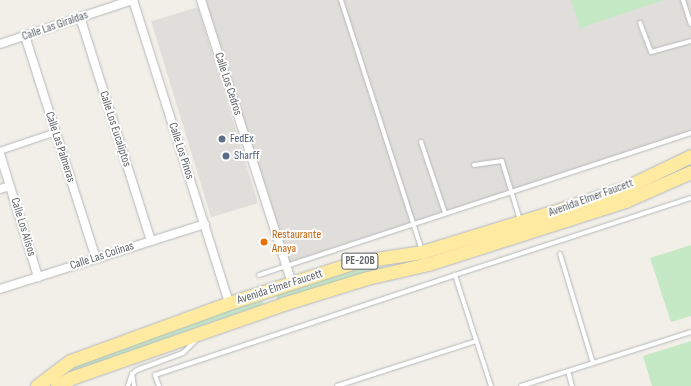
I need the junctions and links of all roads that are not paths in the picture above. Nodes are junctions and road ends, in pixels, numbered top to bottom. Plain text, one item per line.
1 (132, 0) edge
2 (201, 0) edge
3 (342, 0) edge
4 (684, 0) edge
5 (80, 17) junction
6 (640, 23) dead end
7 (691, 24) edge
8 (25, 36) junction
9 (691, 41) edge
10 (0, 44) edge
11 (56, 132) junction
12 (691, 133) edge
13 (421, 142) dead end
14 (0, 151) edge
15 (609, 153) dead end
16 (0, 154) edge
17 (691, 156) edge
18 (611, 159) junction
19 (474, 165) dead end
20 (691, 172) edge
21 (10, 186) junction
22 (0, 189) edge
23 (511, 192) junction
24 (691, 198) edge
25 (445, 213) junction
26 (414, 223) junction
27 (205, 224) junction
28 (522, 228) junction
29 (151, 241) junction
30 (422, 252) junction
31 (560, 254) dead end
32 (96, 258) junction
33 (286, 264) junction
34 (428, 264) junction
35 (259, 275) dead end
36 (455, 275) junction
37 (38, 277) junction
38 (292, 283) junction
39 (0, 289) edge
40 (267, 291) junction
41 (230, 303) junction
42 (272, 308) junction
43 (206, 330) junction
44 (691, 332) edge
45 (476, 341) junction
46 (593, 363) junction
47 (568, 371) junction
48 (132, 374) junction
49 (37, 386) edge
50 (57, 386) edge
51 (128, 386) edge
52 (134, 386) edge
53 (159, 386) edge
54 (337, 386) edge
55 (491, 386) edge
56 (521, 386) edge
57 (572, 386) edge

1 - 5 street, Calle Las Giraldas
1 - 27 street, Calle Los Pinos
2 - 33 street, Calle Los Cedros
3 - 26 lane
4 - 7 lane
5 - 8 street, Calle Las Giraldas
5 - 29 street, Calle Los Eucaliptos
6 - 9 lane
8 - 10 street, Calle Las Giraldas
8 - 11 street, Calle Las Palmeras
11 - 14 street
11 - 32 street, Calle Las Palmeras
12 - 18 lane, Avenida Elmer Faucett
13 - 25 lane
15 - 18 lane
16 - 21 street, Calle Los Alisos
17 - 28 highway, Avenida Elmer Faucett / PE-20B
18 - 23 lane, Avenida Elmer Faucett
19 - 23 lane
20 - 28 highway, Avenida Elmer Faucett / PE-20B
21 - 22 street
21 - 37 street, Calle Los Alisos
23 - 25 lane, Avenida Elmer Faucett
23 - 28 lane
24 - 36 lane
25 - 26 lane, Avenida Elmer Faucett
26 - 30 lane
26 - 33 lane, Avenida Elmer Faucett
27 - 29 street, Calle Las Colinas
27 - 41 street, Calle Los Pinos
28 - 30 highway, Avenida Elmer Faucett / PE-20B
28 - 34 highway, Avenida Elmer Faucett / PE-20B
29 - 32 street, Calle Las Colinas
30 - 34 lane
30 - 38 highway, Avenida Elmer Faucett / PE-20B
31 - 46 lane
32 - 37 street, Calle Las Colinas
33 - 35 lane, Avenida Elmer Faucett
33 - 38 street, Calle Los Cedros
34 - 42 highway, Avenida Elmer Faucett / PE-20B
36 - 45 lane
36 - 53 lane
37 - 39 street, Calle Las Colinas
38 - 40 highway, Avenida Elmer Faucett / PE-20B
40 - 41 highway, Avenida Elmer Faucett / PE-20B
40 - 42 highway
41 - 49 highway, Avenida Elmer Faucett / PE-20B
42 - 43 highway, Avenida Elmer Faucett / PE-20B
43 - 48 lane
43 - 50 highway, Avenida Elmer Faucett / PE-20B
44 - 46 lane
45 - 54 lane
45 - 55 lane
46 - 47 lane
47 - 56 lane
47 - 57 lane
48 - 51 lane
48 - 52 lane

